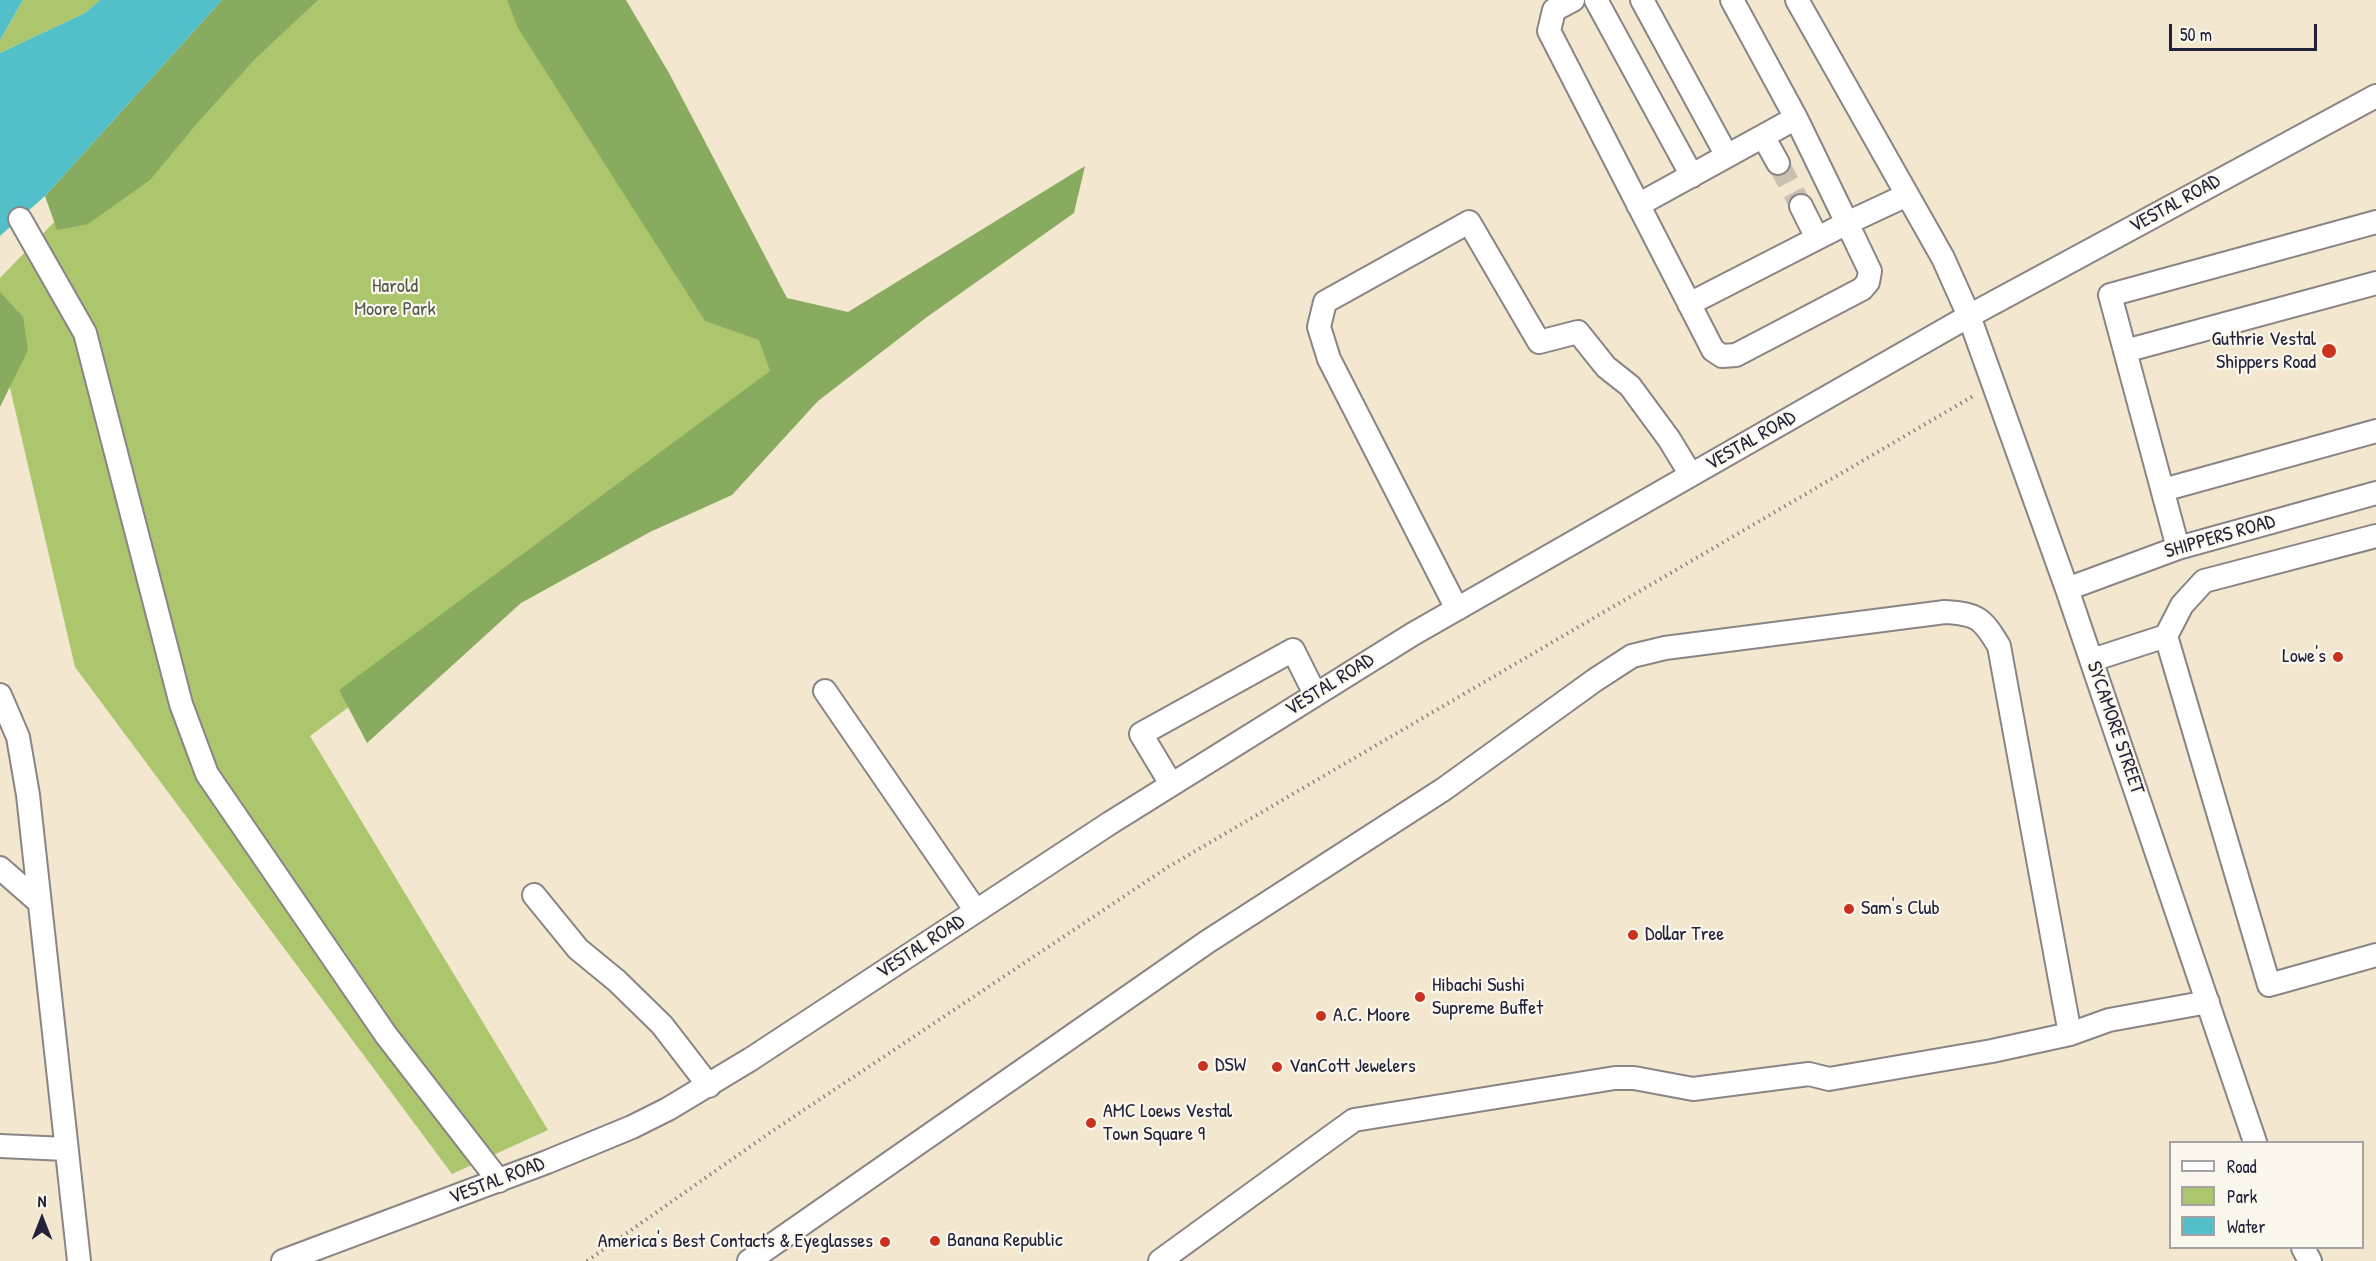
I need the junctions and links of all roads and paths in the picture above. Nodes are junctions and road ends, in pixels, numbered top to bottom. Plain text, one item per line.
1 (1573, 0) edge
2 (1596, 0) edge
3 (1642, 0) edge
4 (1732, 0) edge
5 (1797, 0) edge
6 (2376, 96) edge
7 (1796, 118) junction
8 (1763, 136) junction
9 (1727, 156) junction
10 (1778, 163) tunnel mouth
11 (1692, 176) junction
12 (1907, 195) junction
13 (1638, 205) junction
14 (1801, 206) tunnel mouth
15 (20, 219) dead end
16 (2376, 222) edge
17 (1847, 223) junction
18 (1817, 238) junction
19 (2376, 284) edge
20 (1689, 304) junction
21 (1969, 316) junction
22 (2125, 351) junction
23 (1976, 394) dead end
24 (2376, 431) edge
25 (1691, 474) junction
26 (2163, 490) junction
27 (2376, 493) edge
28 (2376, 536) edge
29 (2178, 548) junction
30 (2067, 589) junction
31 (1457, 609) junction
32 (2166, 636) junction
33 (2092, 660) junction
34 (825, 691) dead end
35 (1315, 694) junction
36 (0, 695) edge
37 (1171, 784) junction
38 (0, 868) edge
39 (534, 895) dead end
40 (39, 902) junction
41 (976, 911) junction
42 (2376, 956) edge
43 (2208, 1002) junction
44 (2070, 1034) junction
45 (709, 1086) junction
46 (2255, 1141) edge
47 (0, 1146) edge
48 (66, 1149) junction
49 (499, 1181) junction
50 (79, 1261) edge
51 (283, 1261) edge
52 (587, 1261) edge
53 (749, 1261) edge
54 (1160, 1261) edge

1 - 13 street
2 - 11 street
3 - 9 street
4 - 7 street
5 - 12 street, SYCAMORE STREET
6 - 21 street, VESTAL ROAD
7 - 8 street
7 - 17 street
8 - 9 street
8 - 10 street
9 - 11 street
11 - 13 street
12 - 17 street
12 - 21 street, SYCAMORE STREET
13 - 20 street
14 - 18 street
15 - 49 street
16 - 22 street
17 - 18 street
17 - 20 street
18 - 20 street
19 - 22 street
21 - 25 street, VESTAL ROAD
21 - 30 street, SYCAMORE STREET
22 - 26 street
23 - 52 path
24 - 26 street
25 - 31 street, VESTAL ROAD
25 - 31 street
26 - 29 street
27 - 29 street, SHIPPERS ROAD
28 - 32 street
29 - 30 street, SHIPPERS ROAD
30 - 33 street, SYCAMORE STREET
31 - 35 street, VESTAL ROAD
32 - 33 street
32 - 42 street
33 - 43 street, SYCAMORE STREET
34 - 41 street
35 - 37 street, VESTAL ROAD
35 - 37 street
36 - 40 street
37 - 41 street, VESTAL ROAD
38 - 40 street
39 - 45 street
40 - 48 street
41 - 45 street, VESTAL ROAD
43 - 44 street
43 - 46 street, SYCAMORE STREET
44 - 53 street
44 - 54 street
45 - 49 street, VESTAL ROAD
47 - 48 street
48 - 50 street
49 - 51 street, VESTAL ROAD

